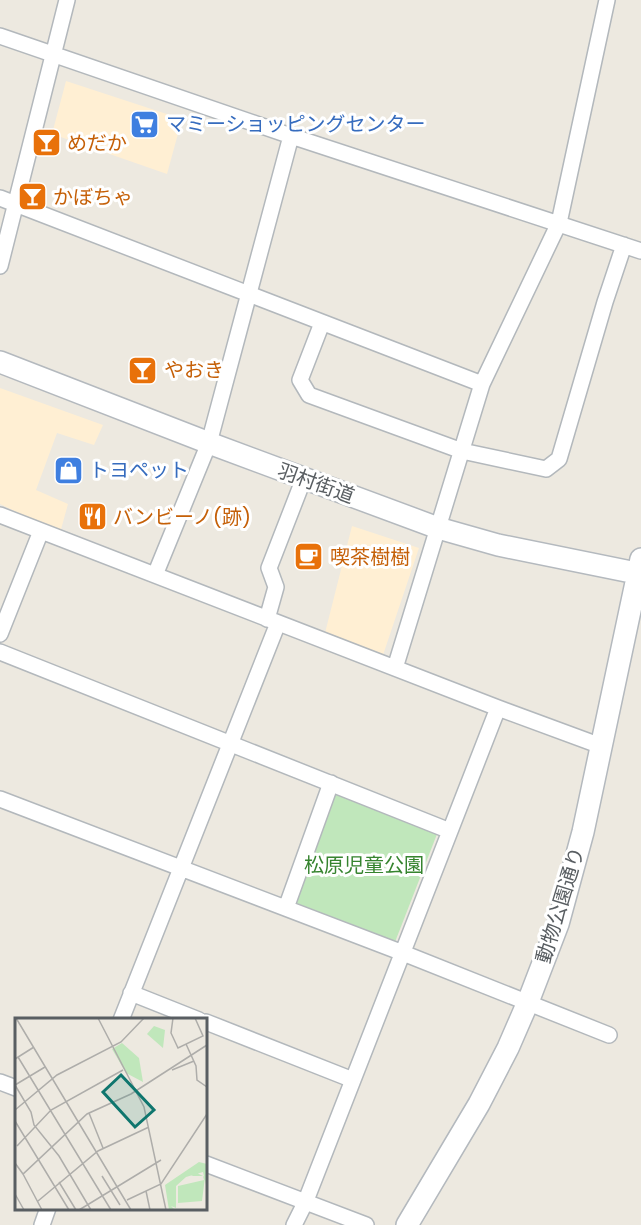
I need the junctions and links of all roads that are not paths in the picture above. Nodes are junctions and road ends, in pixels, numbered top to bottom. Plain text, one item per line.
1 (67, 0) edge
2 (607, 0) edge
3 (0, 36) edge
4 (54, 54) junction
5 (291, 136) junction
6 (0, 198) edge
7 (16, 205) junction
8 (559, 223) junction
9 (624, 245) junction
10 (641, 251) edge
11 (0, 266) edge
12 (248, 294) junction
13 (322, 323) junction
14 (0, 362) edge
15 (482, 384) junction
16 (209, 443) junction
17 (462, 451) junction
18 (303, 478) junction
19 (0, 515) edge
20 (438, 528) junction
21 (41, 531) junction
22 (640, 569) edge
23 (155, 575) junction
24 (272, 621) junction
25 (0, 634) edge
26 (0, 652) edge
27 (395, 668) junction
28 (498, 708) junction
29 (230, 744) junction
30 (602, 746) junction
31 (331, 783) junction
32 (0, 799) edge
33 (450, 831) junction
34 (181, 868) junction
35 (286, 908) junction
36 (403, 953) junction
37 (131, 993) junction
38 (528, 1002) junction
39 (122, 1018) edge
40 (193, 1018) edge
41 (207, 1022) edge
42 (609, 1035) dead end
43 (353, 1080) junction
44 (0, 1082) edge
45 (15, 1089) edge
46 (207, 1164) edge
47 (305, 1203) junction
48 (48, 1210) edge
49 (42, 1225) edge
50 (294, 1225) edge
51 (366, 1225) edge
52 (407, 1225) edge

1 - 4 street
2 - 8 street
3 - 4 street
4 - 5 street
4 - 7 street
5 - 8 street
5 - 12 street
6 - 7 street
7 - 11 street
7 - 12 street
8 - 9 street
8 - 15 street
9 - 10 street
9 - 17 street
12 - 13 street
12 - 16 street
13 - 15 street
13 - 17 street
14 - 16 street, 羽村街道
15 - 17 street
16 - 18 street, 羽村街道
16 - 23 street
17 - 20 street
18 - 20 street, 羽村街道
18 - 24 street
19 - 21 street
20 - 22 street, 羽村街道
20 - 27 street
21 - 23 street
21 - 25 street
22 - 30 street, 動物公園通り
23 - 24 street
24 - 27 street
24 - 29 street
26 - 29 street
27 - 28 street
28 - 30 street
28 - 33 street
29 - 31 street
29 - 34 street
30 - 38 street, 動物公園通り
31 - 33 street
31 - 35 street
32 - 34 street
33 - 36 street
34 - 35 street
34 - 37 street
35 - 36 street
36 - 38 street
36 - 43 street
37 - 39 street
37 - 40 street
38 - 42 street
38 - 52 street, 動物公園通り
41 - 43 street
43 - 47 street
44 - 45 street
46 - 47 street
47 - 50 street
47 - 51 street
48 - 49 street

